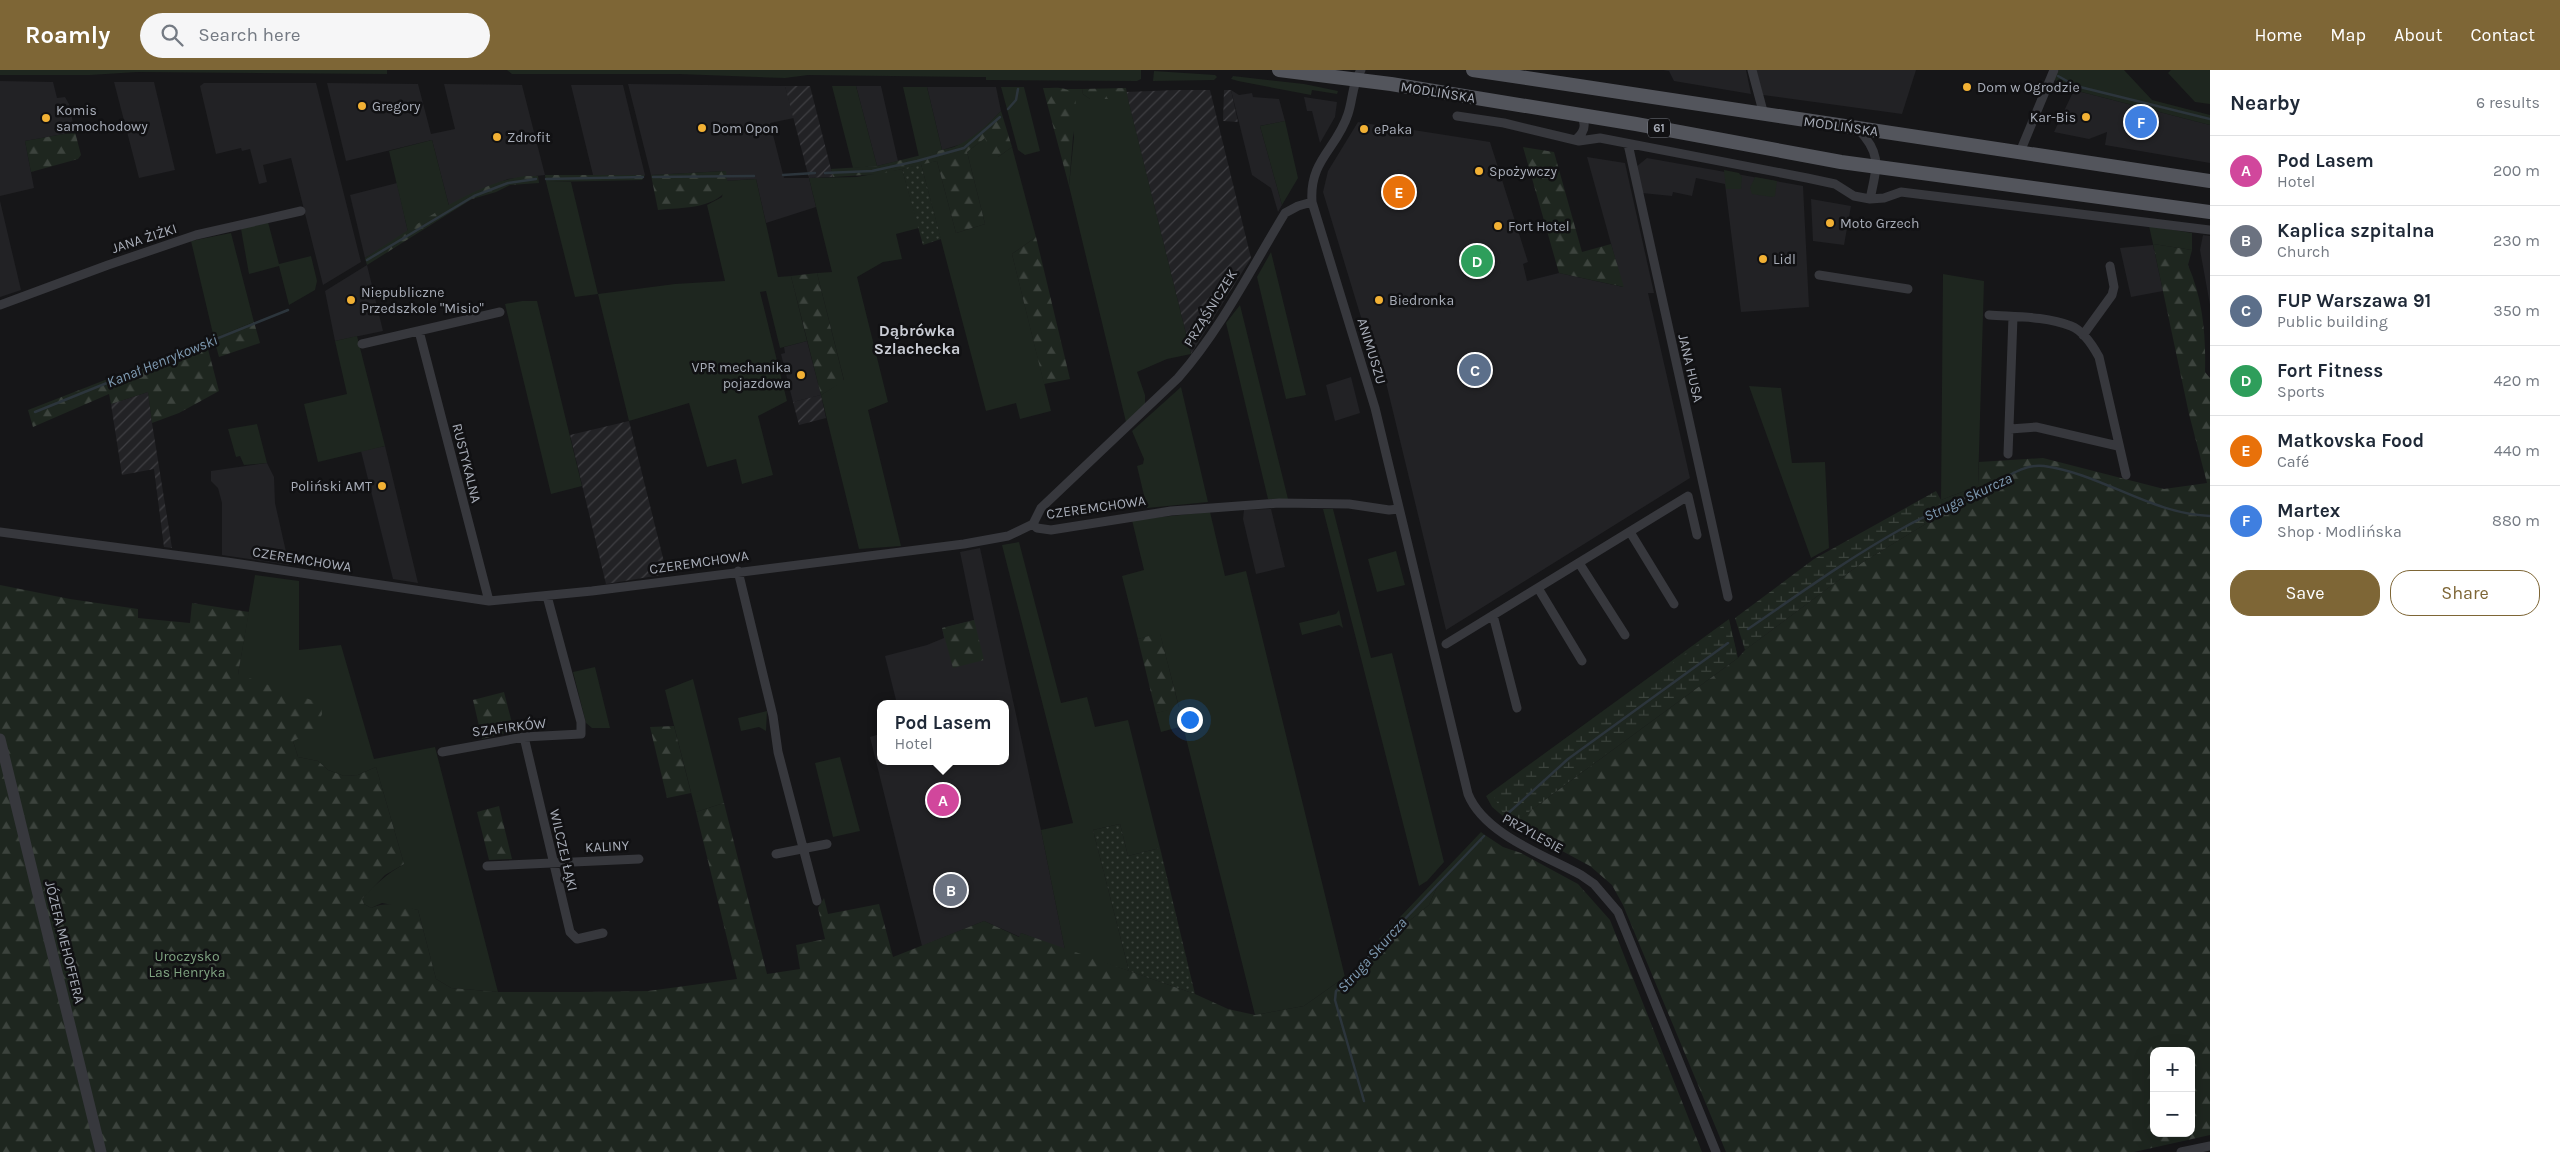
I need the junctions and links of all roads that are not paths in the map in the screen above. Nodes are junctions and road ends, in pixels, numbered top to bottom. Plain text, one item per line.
1 (1279, 70) edge
2 (1473, 70) edge
3 (1752, 70) edge
4 (2054, 70) edge
5 (1356, 73) edge
6 (1764, 115) junction
7 (1457, 116) dead end
8 (1583, 118) junction
9 (1858, 129) junction
10 (1600, 138) junction
11 (1575, 140) junction
12 (1628, 144) junction
13 (2020, 152) junction
14 (1875, 166) junction
15 (2210, 181) edge
16 (1870, 199) junction
17 (1312, 202) junction
18 (301, 211) dead end
19 (2210, 212) edge
20 (2210, 230) edge
21 (2110, 266) dead end
22 (1819, 275) dead end
23 (1908, 289) dead end
24 (0, 305) edge
25 (500, 312) dead end
26 (1989, 315) dead end
27 (2013, 317) junction
28 (420, 332) junction
29 (2083, 335) junction
30 (362, 344) dead end
31 (2010, 429) junction
32 (2118, 446) junction
33 (2008, 454) dead end
34 (2126, 475) dead end
35 (1399, 509) junction
36 (1033, 524) junction
37 (0, 532) edge
38 (1630, 532) junction
39 (1697, 535) dead end
40 (1579, 563) junction
41 (738, 571) junction
42 (1538, 588) junction
43 (547, 596) junction
44 (1728, 597) dead end
45 (489, 601) junction
46 (1674, 604) dead end
47 (1493, 615) junction
48 (1625, 635) dead end
49 (1446, 644) dead end
50 (1582, 660) dead end
51 (1517, 708) dead end
52 (524, 737) junction
53 (0, 739) edge
54 (442, 752) dead end
55 (827, 844) dead end
56 (804, 850) junction
57 (776, 854) dead end
58 (639, 859) dead end
59 (552, 863) junction
60 (487, 866) dead end
61 (817, 901) dead end
62 (602, 933) dead end
63 (2210, 1146) edge
64 (101, 1152) edge
65 (1716, 1152) edge
66 (2181, 1152) edge

1 - 5 main road, MODLIŃSKA / 61
2 - 6 main road, MODLIŃSKA / 61
3 - 6 street
4 - 13 street
5 - 8 main road, MODLIŃSKA / 61
5 - 17 street
6 - 9 main road, MODLIŃSKA / 61
7 - 11 street, MODLIŃSKA
8 - 10 street
8 - 11 street
8 - 14 main road, MODLIŃSKA / 61
9 - 13 main road, MODLIŃSKA / 61
9 - 14 street
10 - 11 street, MODLIŃSKA
10 - 12 street, MODLIŃSKA
12 - 16 street, MODLIŃSKA
12 - 44 street, JANA HUSA
13 - 15 main road, MODLIŃSKA / 61
14 - 16 street
14 - 19 main road, MODLIŃSKA / 61
16 - 20 street, MODLIŃSKA
17 - 35 street, ANIMUSZU
17 - 36 street, PRZĄŚNICZEK
18 - 24 street, JANA ŻIŻKI
21 - 29 street
22 - 23 street
25 - 28 street
26 - 27 street
27 - 29 street
27 - 31 street
28 - 30 street
28 - 45 street, RUSTYKALNA
29 - 32 street
31 - 32 street
31 - 33 street
32 - 34 street
35 - 36 street, CZEREMCHOWA
35 - 65 street, PRZYLESIE
36 - 41 street, CZEREMCHOWA
37 - 45 street, CZEREMCHOWA
38 - 39 street
38 - 40 street
38 - 46 street
40 - 42 street
40 - 48 street
41 - 43 street, CZEREMCHOWA
41 - 56 street
42 - 47 street
42 - 50 street
43 - 45 street, CZEREMCHOWA
43 - 52 street, SZAFIRKÓW
47 - 49 street
47 - 51 street
52 - 54 street, SZAFIRKÓW
52 - 59 street, WILCZEJ ŁĄKI
53 - 64 street, JÓZEFA MEHOFFERA
55 - 56 street
56 - 57 street
56 - 61 street
58 - 59 street, KALINY
59 - 60 street, KALINY
59 - 62 street, WILCZEJ ŁĄKI
63 - 66 street

